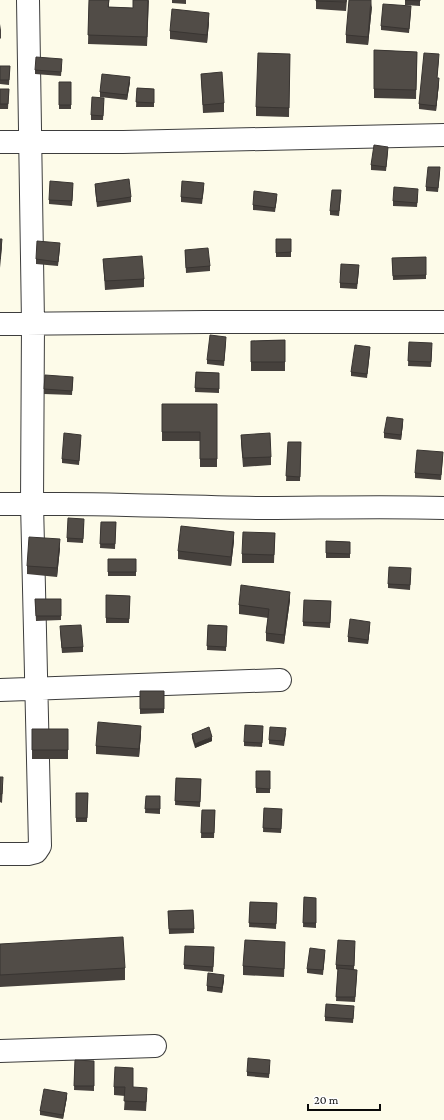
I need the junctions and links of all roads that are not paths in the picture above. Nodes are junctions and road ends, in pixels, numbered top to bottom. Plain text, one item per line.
1 (28, 0) edge
2 (444, 136) edge
3 (0, 142) edge
4 (31, 142) junction
5 (444, 322) edge
6 (33, 323) junction
7 (0, 324) edge
8 (32, 503) junction
9 (0, 504) edge
10 (444, 508) edge
11 (280, 680) dead end
12 (0, 690) edge
13 (36, 690) junction
14 (0, 854) edge
15 (155, 1046) dead end
16 (0, 1051) edge

1 - 4 street
2 - 4 street
3 - 4 street
4 - 6 street
5 - 6 street
6 - 7 street
6 - 8 street
8 - 9 street
8 - 10 street
8 - 13 street
11 - 13 street
12 - 13 street
13 - 14 street
15 - 16 street

